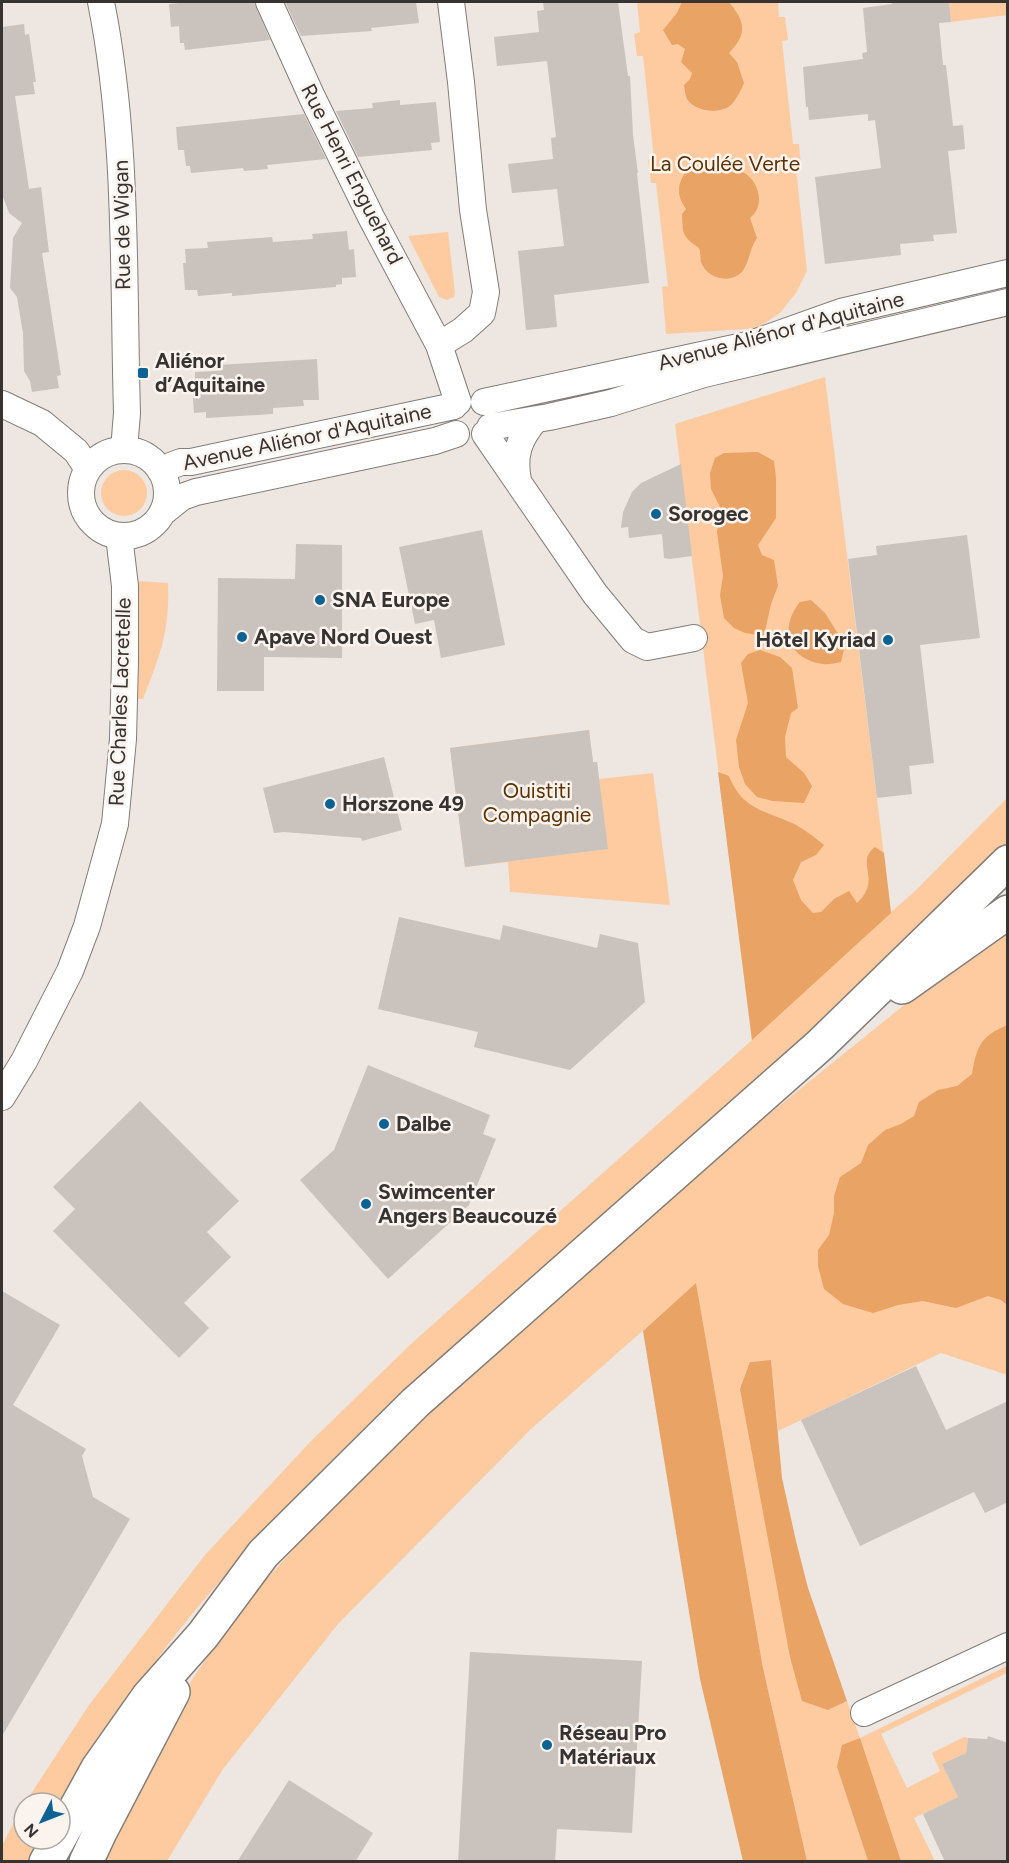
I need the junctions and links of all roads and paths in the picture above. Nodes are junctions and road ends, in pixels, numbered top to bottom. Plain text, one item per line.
1 (100, 2) edge
2 (269, 2) edge
3 (451, 2) edge
4 (1008, 273) edge
5 (1008, 302) edge
6 (439, 345) junction
7 (484, 402) junction
8 (2, 404) edge
9 (456, 404) junction
10 (535, 420) junction
11 (488, 431) junction
12 (456, 434) junction
13 (124, 450) junction
14 (88, 469) junction
15 (160, 470) junction
16 (518, 480) junction
17 (162, 513) junction
18 (119, 536) junction
19 (694, 638) dead end
20 (1008, 862) edge
21 (1008, 912) edge
22 (820, 1045) junction
23 (2, 1097) edge
24 (203, 1635) junction
25 (1008, 1646) edge
26 (864, 1713) dead end
27 (72, 1815) edge
28 (87, 1862) edge

1 - 13 street, Rue de Wigan
2 - 6 street, Rue Henri Enguehard
3 - 6 street
4 - 7 street, Avenue Aliénor d'Aquitaine
5 - 10 street, Avenue Aliénor d'Aquitaine
6 - 9 street, Rue Henri Enguehard
7 - 9 street, Avenue Aliénor d'Aquitaine
7 - 11 street
8 - 14 street
9 - 12 street, Avenue Aliénor d'Aquitaine
9 - 15 street, Avenue Aliénor d'Aquitaine
10 - 11 street, Avenue Aliénor d'Aquitaine
10 - 16 street
11 - 12 street, Avenue Aliénor d'Aquitaine
11 - 16 street
12 - 17 street, Avenue Aliénor d'Aquitaine
13 - 14 street
13 - 15 street, Avenue Aliénor d'Aquitaine
14 - 18 street
15 - 17 street, Avenue Aliénor d'Aquitaine
16 - 19 street
17 - 18 street, Avenue Aliénor d'Aquitaine
18 - 23 street, Rue Charles Lacretelle
20 - 22 main road
21 - 22 main road
22 - 24 main road
24 - 27 main road
24 - 28 main road
25 - 26 street

